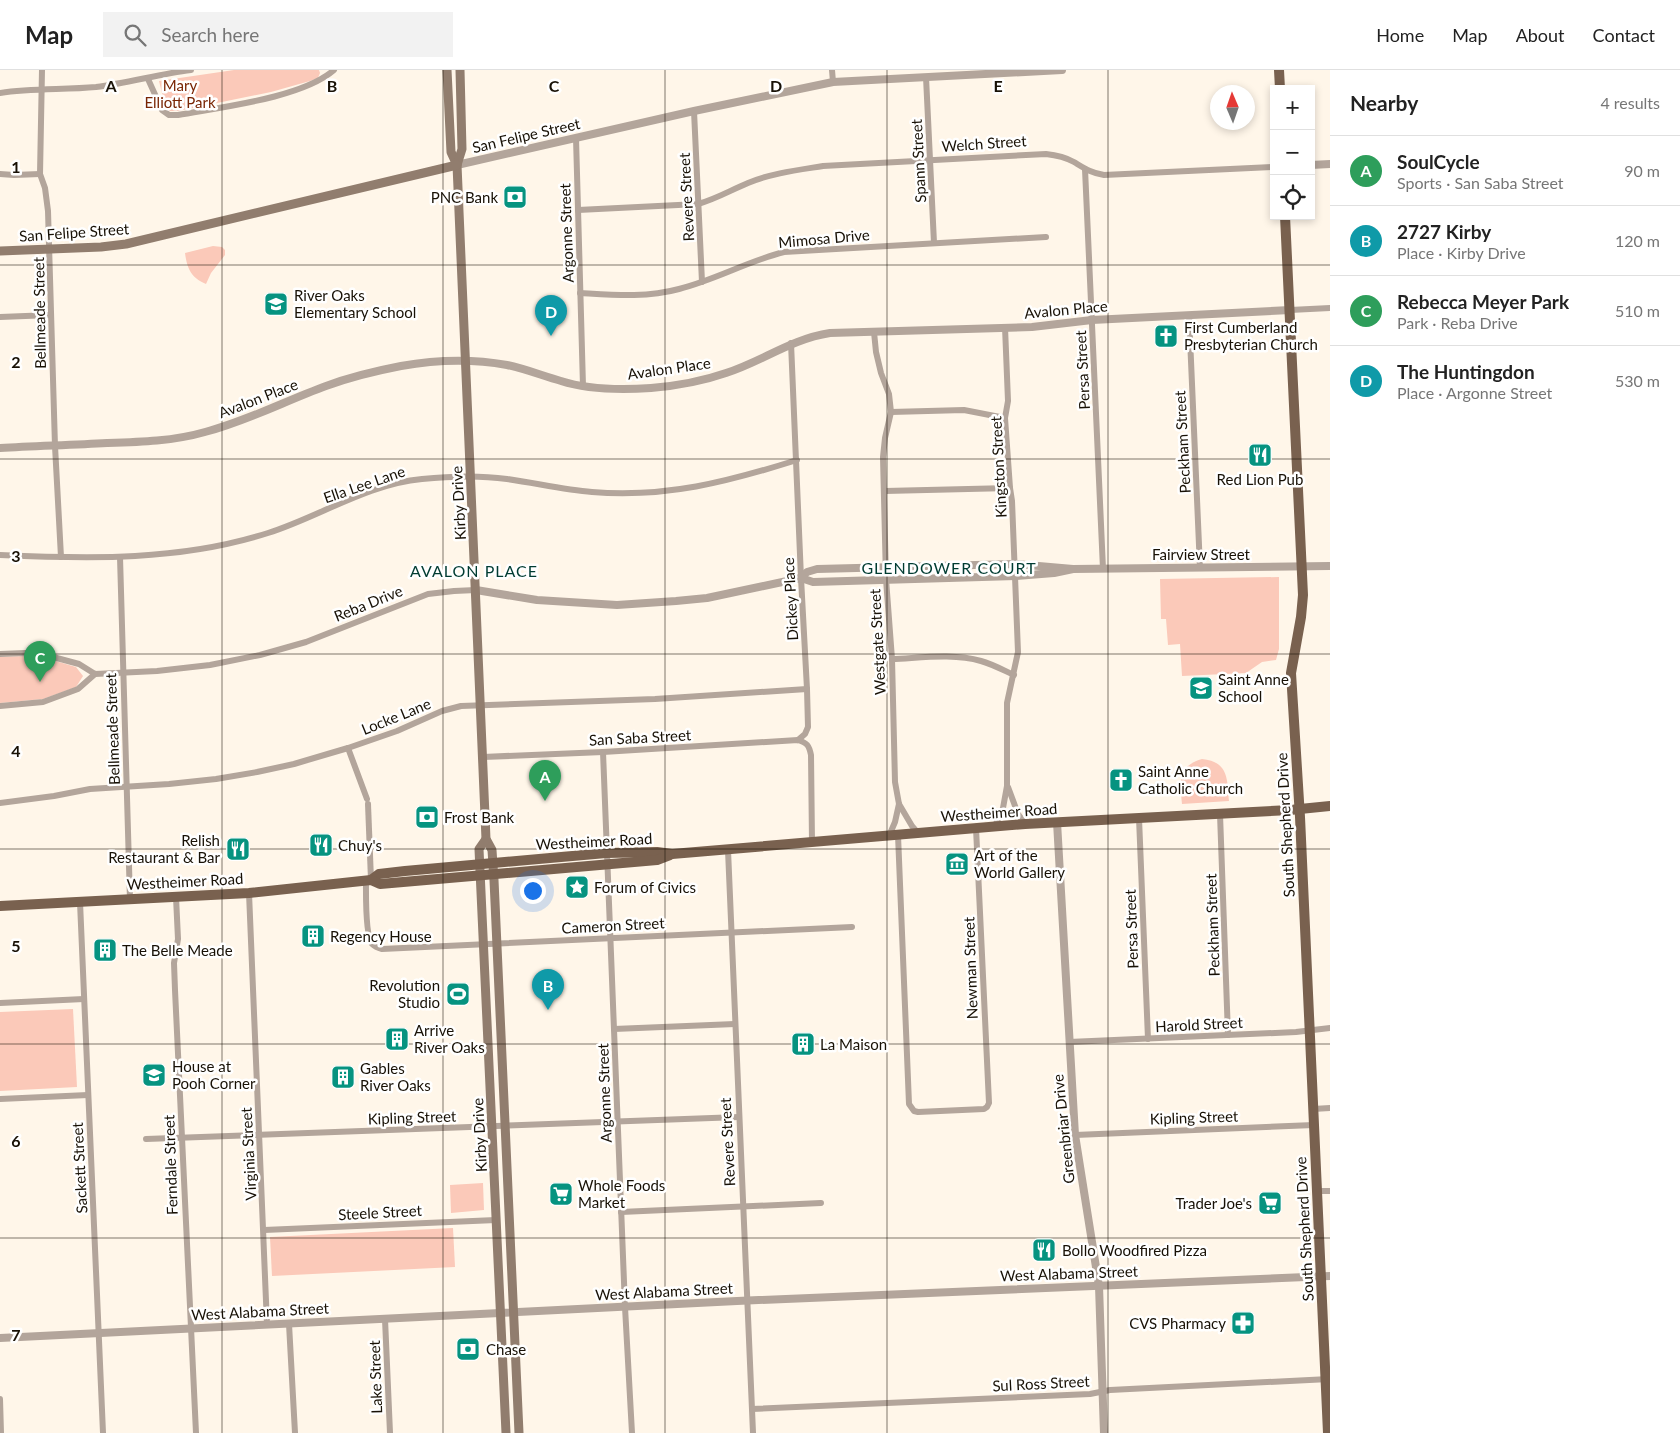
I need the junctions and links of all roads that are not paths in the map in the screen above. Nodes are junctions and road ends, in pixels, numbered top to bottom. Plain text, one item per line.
1 (42, 70) edge
2 (191, 70) edge
3 (334, 70) edge
4 (447, 70) edge
5 (460, 70) edge
6 (832, 70) edge
7 (1062, 70) edge
8 (1279, 70) edge
9 (926, 77) junction
10 (148, 79) junction
11 (833, 82) junction
12 (1280, 85) edge
13 (41, 89) junction
14 (0, 93) edge
15 (694, 112) junction
16 (576, 138) junction
17 (930, 160) junction
18 (1330, 164) edge
19 (457, 165) junction
20 (1315, 165) edge
21 (1270, 167) edge
22 (1085, 169) junction
23 (0, 174) edge
24 (40, 174) junction
25 (698, 204) junction
26 (578, 210) junction
27 (1286, 220) edge
28 (1046, 238) dead end
29 (934, 242) junction
30 (50, 249) junction
31 (0, 251) edge
32 (702, 282) junction
33 (580, 292) junction
34 (1330, 308) edge
35 (1290, 310) junction
36 (51, 315) junction
37 (1189, 315) junction
38 (0, 317) edge
39 (1092, 320) junction
40 (1005, 328) junction
41 (874, 332) junction
42 (791, 343) junction
43 (465, 361) junction
44 (583, 386) junction
45 (891, 412) junction
46 (1005, 418) junction
47 (55, 446) junction
48 (0, 448) edge
49 (797, 460) junction
50 (470, 475) junction
51 (1010, 488) junction
52 (885, 491) junction
53 (0, 555) edge
54 (61, 557) junction
55 (120, 557) junction
56 (1015, 564) junction
57 (886, 566) junction
58 (1330, 566) edge
59 (1301, 567) junction
60 (1200, 568) junction
61 (1073, 569) junction
62 (1103, 569) junction
63 (1016, 576) junction
64 (801, 578) junction
65 (886, 579) junction
66 (476, 590) junction
67 (0, 654) edge
68 (892, 659) junction
69 (123, 673) junction
70 (95, 674) junction
71 (1014, 674) junction
72 (807, 690) junction
73 (480, 704) junction
74 (0, 706) edge
75 (798, 740) junction
76 (348, 748) junction
77 (603, 752) junction
78 (483, 757) junction
79 (127, 786) junction
80 (1007, 786) junction
81 (0, 803) edge
82 (899, 804) junction
83 (1330, 806) edge
84 (1299, 810) junction
85 (1220, 814) junction
86 (1139, 818) junction
87 (1057, 822) junction
88 (1025, 824) junction
89 (995, 826) junction
90 (976, 828) junction
91 (918, 833) junction
92 (894, 836) junction
93 (486, 839) junction
94 (812, 842) junction
95 (728, 850) junction
96 (606, 853) junction
97 (672, 854) junction
98 (493, 863) junction
99 (479, 864) junction
100 (607, 864) junction
101 (494, 874) junction
102 (480, 875) junction
103 (368, 880) junction
104 (249, 893) junction
105 (176, 897) junction
106 (130, 900) junction
107 (80, 902) junction
108 (0, 906) edge
109 (852, 927) dead end
110 (731, 932) junction
111 (610, 937) junction
112 (496, 943) junction
113 (483, 944) junction
114 (84, 999) junction
115 (0, 1003) edge
116 (734, 1024) junction
117 (1330, 1028) edge
118 (614, 1029) junction
119 (1310, 1030) junction
120 (1228, 1035) junction
121 (1148, 1039) junction
122 (1069, 1042) junction
123 (88, 1095) junction
124 (0, 1099) edge
125 (987, 1107) joint
126 (1330, 1108) edge
127 (1313, 1109) junction
128 (739, 1117) junction
129 (617, 1122) junction
130 (1314, 1125) junction
131 (504, 1126) junction
132 (492, 1127) junction
133 (260, 1134) junction
134 (1076, 1135) junction
135 (182, 1137) junction
136 (146, 1139) dead end
137 (1317, 1191) junction
138 (1330, 1191) edge
139 (821, 1203) dead end
140 (743, 1206) junction
141 (621, 1212) junction
142 (496, 1220) junction
143 (264, 1230) junction
144 (510, 1238) junction
145 (1325, 1276) edge
146 (1099, 1286) junction
147 (747, 1300) junction
148 (625, 1307) junction
149 (501, 1313) junction
150 (513, 1313) junction
151 (385, 1319) junction
152 (289, 1324) junction
153 (267, 1325) junction
154 (190, 1329) junction
155 (99, 1333) junction
156 (0, 1338) edge
157 (1328, 1379) edge
158 (1102, 1392) junction
159 (0, 1399) edge
160 (752, 1409) junction
161 (0, 1419) edge
162 (518, 1419) junction
163 (505, 1420) junction
164 (1, 1433) edge
165 (103, 1433) edge
166 (196, 1433) edge
167 (295, 1433) edge
168 (390, 1433) edge
169 (506, 1433) edge
170 (519, 1433) edge
171 (632, 1433) edge
172 (753, 1433) edge
173 (1104, 1433) edge
174 (1328, 1433) edge

1 - 13 street, Bellmeade Street
2 - 10 street
3 - 10 street
4 - 19 main road, Kirby Drive
5 - 19 main road, Kirby Drive
6 - 11 street
7 - 9 street, San Felipe Street
8 - 12 main road
9 - 11 street, San Felipe Street
9 - 17 street, Spann Street
10 - 13 street
11 - 15 street, San Felipe Street
13 - 14 street
13 - 24 street, Bellmeade Street
15 - 16 street, San Felipe Street
15 - 25 street, Revere Street
16 - 19 street, San Felipe Street
16 - 26 street, Argonne Street
17 - 22 street, Welch Street
17 - 25 street, Welch Street
17 - 29 street, Spann Street
18 - 20 street
19 - 30 main road, San Felipe Street
19 - 43 main road, Kirby Drive
21 - 22 street, Welch Street
22 - 39 street, Persa Street
23 - 24 street
24 - 30 street, Bellmeade Street
25 - 26 street, Welch Street
25 - 32 street, Revere Street
26 - 33 street, Argonne Street
27 - 35 main road, South Shepherd Drive
28 - 29 street, Mimosa Drive
29 - 32 street, Mimosa Drive
30 - 31 main road, San Felipe Street
30 - 36 street, Bellmeade Street
32 - 33 street, Mimosa Drive
33 - 44 street, Argonne Street
34 - 35 street
35 - 37 street, Avalon Place
35 - 59 main road, South Shepherd Drive
36 - 38 street
36 - 47 street, Bellmeade Street
37 - 39 street, Avalon Place
37 - 60 street, Peckham Street
39 - 40 street, Avalon Place
39 - 62 street, Persa Street
40 - 41 street, Avalon Place
40 - 46 street, Kingston Street
41 - 42 street, Avalon Place
41 - 45 street, Westgate Street
42 - 44 street, Avalon Place
42 - 49 street, Dickey Place
43 - 44 street, Avalon Place
43 - 47 street, Avalon Place
43 - 50 main road, Kirby Drive
45 - 46 street
45 - 52 street, Westgate Street
46 - 51 street, Kingston Street
47 - 48 street, Avalon Place
47 - 54 street, Bellmeade Street
49 - 50 street, Ella Lee Lane
49 - 64 street, Dickey Place
50 - 55 street, Ella Lee Lane
50 - 66 main road, Kirby Drive
51 - 52 street
51 - 56 street, Kingston Street
52 - 57 street, Westgate Street
53 - 54 street, Ella Lee Lane
54 - 55 street, Ella Lee Lane
55 - 69 street, Bellmeade Street
56 - 57 street, Fairview Street
56 - 61 street, Fairview Street
56 - 63 street, Kingston Street
57 - 64 street, Reba Drive
57 - 65 street, Westgate Street
58 - 59 street, Fairview Street
59 - 60 street, Fairview Street
59 - 84 main road, South Shepherd Drive
60 - 62 street, Fairview Street
61 - 62 street, Fairview Street
61 - 63 street, Fairview Street
63 - 65 street, Fairview Street
63 - 71 street, Kingston Street
64 - 65 street, Reba Drive
64 - 66 street, Reba Drive
64 - 72 street, Dickey Place
65 - 68 street, Westgate Street
66 - 69 street, Reba Drive
66 - 73 main road, Kirby Drive
67 - 70 street, Reba Drive
68 - 71 street
68 - 82 street, Westgate Street
69 - 70 street, Reba Drive
69 - 79 street, Bellmeade Street
70 - 74 street
71 - 80 street, Kingston Street
72 - 73 street, Locke Lane
72 - 75 street, Dickey Place
73 - 76 street, Locke Lane
73 - 78 main road, Kirby Drive
75 - 77 street, San Saba Street
75 - 94 street
76 - 79 street, Locke Lane
76 - 103 street
77 - 78 street, San Saba Street
77 - 96 street, Argonne Street
78 - 93 main road, Kirby Drive
79 - 81 street, Locke Lane
79 - 106 street, Bellmeade Street
80 - 88 street
80 - 89 street
82 - 91 street, Westgate Street
82 - 92 street, Westgate Street
83 - 84 main road, Westheimer Road
84 - 85 main road, Westheimer Road
84 - 119 main road, South Shepherd Drive
85 - 86 main road, Westheimer Road
85 - 120 street, Peckham Street
86 - 87 main road, Westheimer Road
86 - 121 street, Persa Street
87 - 88 main road, Westheimer Road
87 - 122 street, Greenbriar Drive
88 - 89 main road, Westheimer Road
89 - 90 main road, Westheimer Road
90 - 91 main road, Westheimer Road
90 - 125 street, Newman Street
91 - 92 main road, Westheimer Road
92 - 94 main road, Westheimer Road
92 - 125 street, Westgate Street
93 - 98 main road, Kirby Drive
93 - 99 main road, Kirby Drive
94 - 95 main road, Westheimer Road
95 - 97 main road, Westheimer Road
95 - 110 street, Revere Street
96 - 97 main road, Westheimer Road
96 - 98 main road, Westheimer Road
96 - 100 street, Argonne Street
97 - 100 main road, Westheimer Road
98 - 99 main road, Westheimer Road
98 - 101 main road, Kirby Drive
99 - 102 main road, Kirby Drive
99 - 103 main road, Westheimer Road
100 - 101 main road, Westheimer Road
100 - 111 street, Argonne Street
101 - 102 main road, Westheimer Road
101 - 112 main road, Kirby Drive
102 - 103 main road, Westheimer Road
102 - 113 main road, Kirby Drive
103 - 104 main road, Westheimer Road
103 - 113 street, Cameron Street
104 - 105 main road, Westheimer Road
104 - 133 street, Virginia Street
105 - 106 main road, Westheimer Road
105 - 135 street, Ferndale Street
106 - 107 main road, Westheimer Road
107 - 108 main road, Westheimer Road
107 - 114 street, Sackett Street
109 - 110 street, Cameron Street
110 - 111 street, Cameron Street
110 - 116 street, Revere Street
111 - 112 street, Cameron Street
111 - 118 street, Argonne Street
112 - 113 street, Cameron Street
112 - 131 main road, Kirby Drive
113 - 132 main road, Kirby Drive
114 - 115 street
114 - 123 street, Sackett Street
116 - 118 street
116 - 128 street, Revere Street
117 - 119 street, Harold Street
118 - 129 street, Argonne Street
119 - 120 street, Harold Street
119 - 127 main road, South Shepherd Drive
120 - 121 street, Harold Street
121 - 122 street, Harold Street
122 - 134 street, Greenbriar Drive
123 - 124 street
123 - 155 street, Sackett Street
126 - 127 street
127 - 130 main road, South Shepherd Drive
128 - 129 street, Kipling Street
128 - 140 street, Revere Street
129 - 131 street, Kipling Street
129 - 141 street, Argonne Street
130 - 134 street, Kipling Street
130 - 137 main road, South Shepherd Drive
131 - 132 street, Kipling Street
131 - 144 main road, Kirby Drive
132 - 133 street, Kipling Street
132 - 142 main road, Kirby Drive
133 - 135 street, Kipling Street
133 - 143 street, Virginia Street
134 - 146 street, Greenbriar Drive
135 - 136 street, Kipling Street
135 - 154 street, Ferndale Street
137 - 138 street
137 - 145 main road, South Shepherd Drive
139 - 140 street
140 - 141 street
140 - 147 street, Revere Street
141 - 148 street, Argonne Street
142 - 143 street, Steele Street
142 - 144 main road
142 - 149 main road, Kirby Drive
143 - 153 street, Virginia Street
144 - 150 main road, Kirby Drive
145 - 146 street, West Alabama Street
145 - 157 main road, South Shepherd Drive
146 - 147 street, West Alabama Street
146 - 158 street, Greenbriar Drive
147 - 148 street, West Alabama Street
147 - 160 street, Revere Street
148 - 150 street, West Alabama Street
148 - 171 street, Argonne Street
149 - 150 street, West Alabama Street
149 - 151 street, West Alabama Street
149 - 163 main road, Kirby Drive
150 - 162 main road, Kirby Drive
151 - 152 street, West Alabama Street
151 - 168 street, Lake Street
152 - 153 street, West Alabama Street
152 - 167 street
153 - 154 street, West Alabama Street
154 - 155 street, West Alabama Street
154 - 166 street, Ferndale Street
155 - 156 street, West Alabama Street
155 - 165 street, Sackett Street
157 - 158 street, Sul Ross Street
157 - 174 main road, South Shepherd Drive
158 - 160 street, Sul Ross Street
158 - 173 street, Greenbriar Drive
159 - 161 street
160 - 172 street, Revere Street
161 - 164 street
162 - 163 main road
162 - 170 main road, Kirby Drive
163 - 169 main road, Kirby Drive

